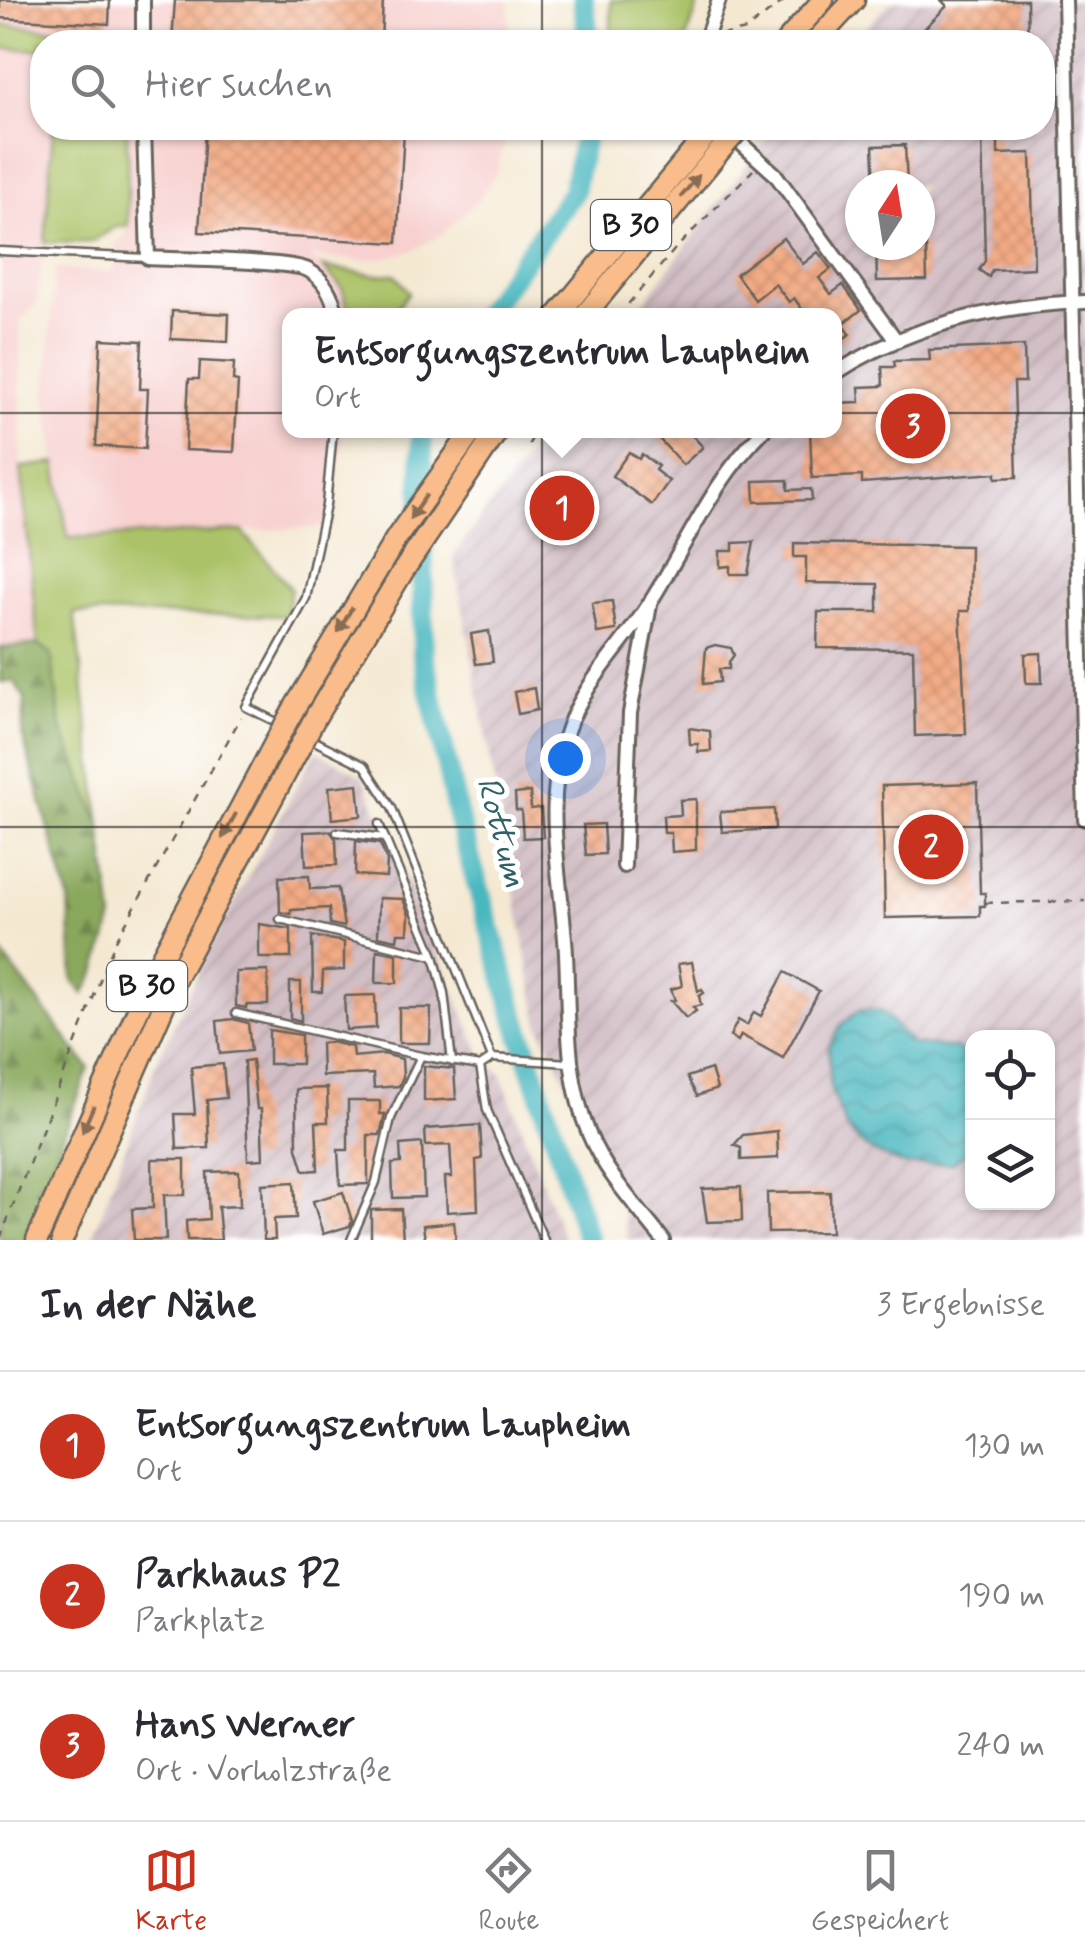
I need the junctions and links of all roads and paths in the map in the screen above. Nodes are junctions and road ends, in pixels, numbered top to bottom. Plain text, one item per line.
1 (143, 0) edge
2 (718, 0) edge
3 (784, 0) edge
4 (823, 0) edge
5 (854, 0) edge
6 (1065, 0) edge
7 (142, 30) edge
8 (709, 30) edge
9 (746, 30) edge
10 (797, 30) edge
11 (827, 30) edge
12 (144, 140) edge
13 (711, 140) edge
14 (712, 140) edge
15 (726, 140) edge
16 (762, 162) junction
17 (0, 251) edge
18 (148, 258) junction
19 (1078, 303) edge
20 (335, 308) edge
21 (565, 308) edge
22 (590, 308) edge
23 (625, 308) edge
24 (896, 340) junction
25 (842, 370) edge
26 (1079, 380) edge
27 (333, 438) edge
28 (467, 438) edge
29 (492, 438) edge
30 (531, 438) edge
31 (757, 438) edge
32 (528, 444) dead end
33 (651, 602) junction
34 (246, 707) junction
35 (1085, 819) edge
36 (379, 824) dead end
37 (337, 832) dead end
38 (385, 838) junction
39 (624, 866) dead end
40 (1085, 901) edge
41 (986, 903) dead end
42 (280, 919) dead end
43 (434, 956) junction
44 (236, 1013) dead end
45 (420, 1056) junction
46 (492, 1058) junction
47 (452, 1062) junction
48 (568, 1063) junction
49 (480, 1066) junction
50 (0, 1239) edge
51 (37, 1240) edge
52 (62, 1240) edge
53 (351, 1240) edge
54 (544, 1240) edge
55 (663, 1240) edge

1 - 7 street
2 - 8 street
3 - 9 path
4 - 10 highway
5 - 11 highway
6 - 19 street
12 - 18 street
13 - 21 highway, B 30
22 -> 14 highway, B 30
15 - 16 street
16 - 23 path
16 - 24 street
17 - 18 lane
18 - 20 street
19 - 24 street
19 - 26 street
24 - 25 street
26 - 35 street
27 - 34 lane
28 -> 51 highway, B 30, bridge
29 - 52 highway, B 30, bridge
30 - 32 path
31 - 33 street
33 - 39 street
33 - 48 street
34 - 46 lane
34 - 50 path
36 - 38 lane
37 - 38 lane
38 - 43 lane
40 - 41 path
42 - 43 lane
43 - 47 lane
44 - 45 lane
45 - 47 lane
45 - 53 lane
46 - 48 lane
46 - 49 lane
47 - 49 lane
48 - 55 street
49 - 54 lane

